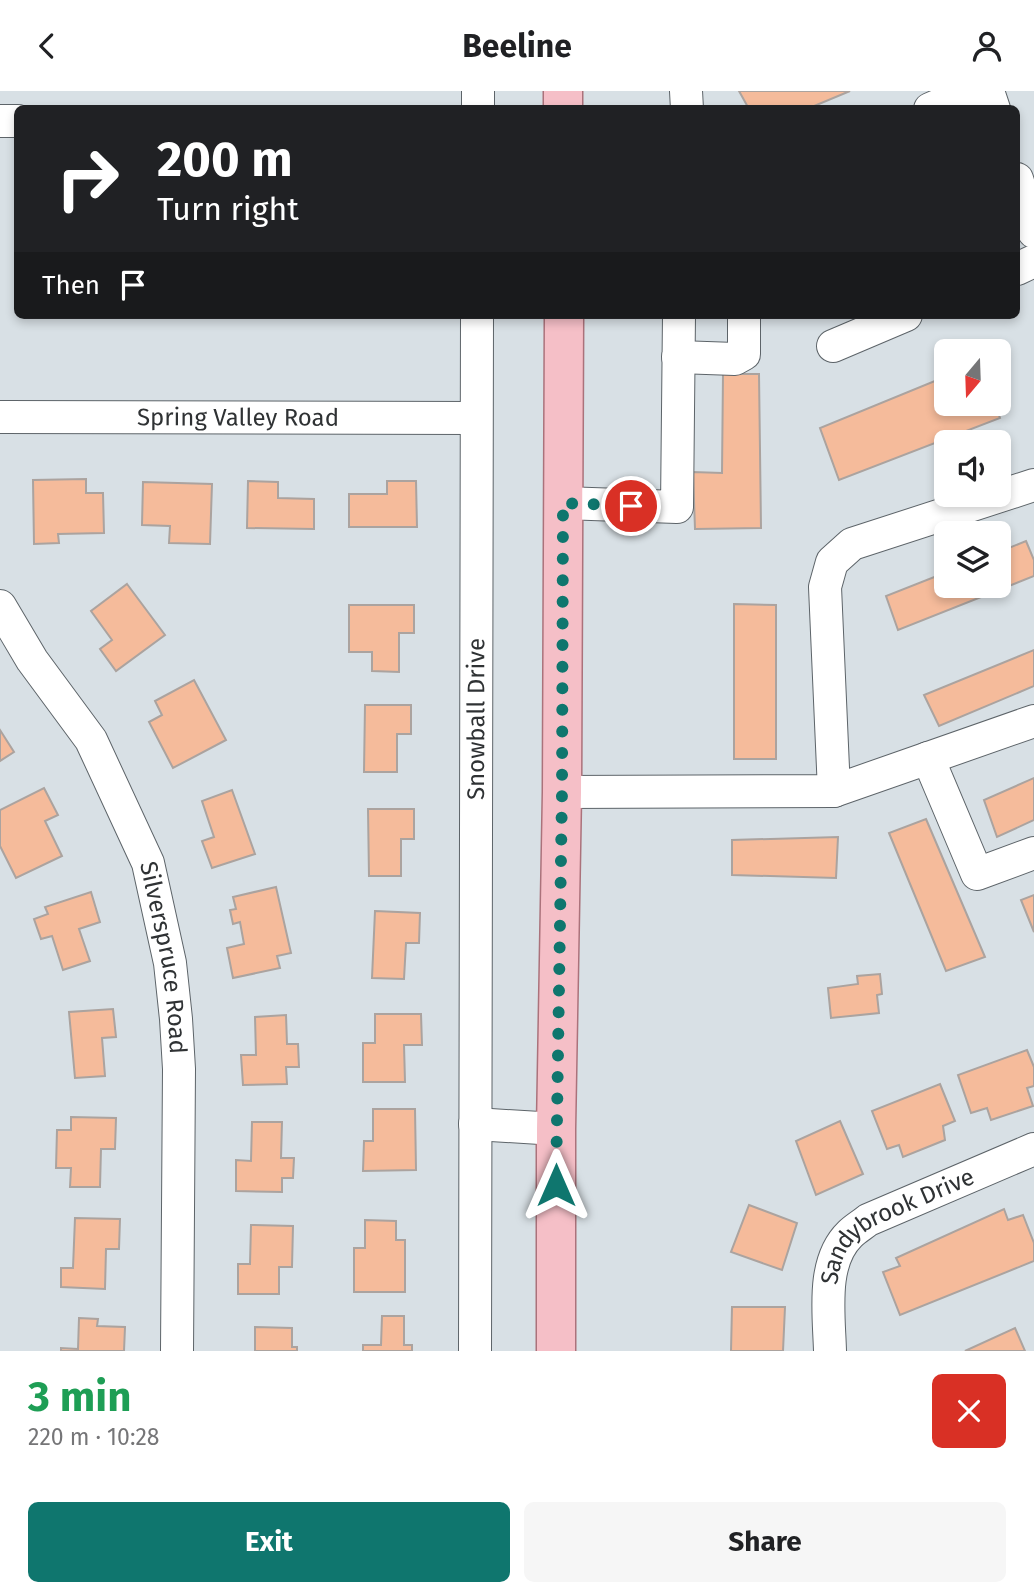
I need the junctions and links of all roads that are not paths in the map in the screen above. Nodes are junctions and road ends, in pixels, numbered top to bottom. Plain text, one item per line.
1 (971, 91) edge
2 (939, 105) edge
3 (1020, 188) edge
4 (1034, 232) edge
5 (477, 319) edge
6 (564, 319) edge
7 (679, 319) edge
8 (744, 319) edge
9 (897, 319) edge
10 (833, 346) dead end
11 (678, 357) junction
12 (0, 417) edge
13 (476, 418) junction
14 (1034, 485) edge
15 (563, 503) junction
16 (0, 605) edge
17 (1034, 721) edge
18 (928, 758) junction
19 (834, 791) junction
20 (562, 792) junction
21 (1034, 853) edge
22 (475, 1123) junction
23 (556, 1129) junction
24 (1034, 1149) edge
25 (177, 1351) edge
26 (475, 1351) edge
27 (556, 1351) edge
28 (830, 1351) edge

1 - 2 street
3 - 4 street
5 - 13 street, Snowball Drive
6 - 15 main road
7 - 11 street
8 - 11 street
9 - 10 street
11 - 15 street
12 - 13 street, Spring Valley Road
13 - 22 street, Snowball Drive
14 - 19 street
15 - 20 main road
16 - 25 street, Silverspruce Road
17 - 18 street
18 - 19 street
18 - 21 street
19 - 20 street
20 - 23 main road
22 - 23 street
22 - 26 street, Snowball Drive
23 - 27 main road
24 - 28 street, Sandybrook Drive

